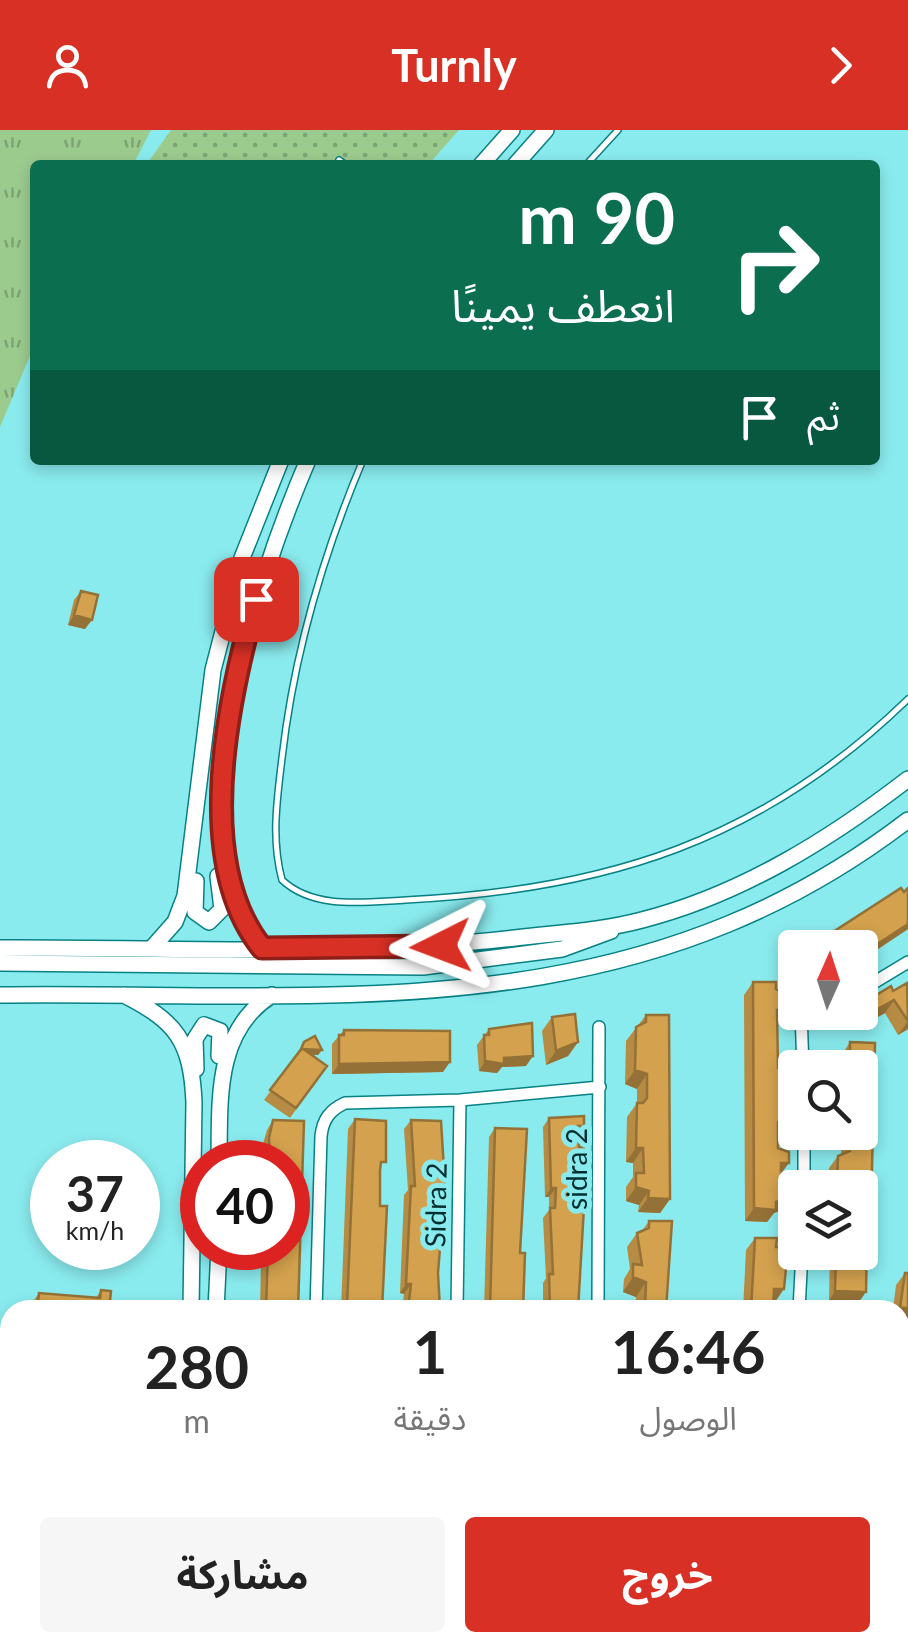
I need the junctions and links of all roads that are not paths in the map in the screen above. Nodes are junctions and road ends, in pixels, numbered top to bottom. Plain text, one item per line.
1 (546, 130) edge
2 (618, 130) edge
3 (510, 133) edge
4 (520, 159) edge
5 (485, 160) edge
6 (591, 160) edge
7 (279, 465) edge
8 (306, 465) edge
9 (361, 465) edge
10 (908, 698) edge
11 (908, 779) edge
12 (908, 820) edge
13 (195, 828) junction
14 (222, 832) junction
15 (624, 924) junction
16 (0, 948) edge
17 (152, 948) junction
18 (262, 948) junction
19 (0, 962) edge
20 (908, 962) edge
21 (878, 980) edge
22 (120, 994) junction
23 (274, 994) junction
24 (0, 995) edge
25 (599, 1027) dead end
26 (222, 1075) junction
27 (193, 1087) junction
28 (600, 1088) junction
29 (460, 1100) junction
30 (220, 1140) edge
31 (218, 1270) edge
32 (801, 1270) edge
33 (191, 1300) edge
34 (216, 1300) edge
35 (316, 1300) edge
36 (457, 1300) edge
37 (598, 1300) edge
38 (800, 1300) edge

1 - 4 street
2 - 6 lane
3 - 4 street
3 - 5 street
7 - 13 street
8 - 14 street
9 - 10 lane
11 - 15 street
12 - 23 street
13 - 14 street
13 - 17 street
14 - 18 street
15 - 18 street
15 - 19 street
16 - 17 street
17 - 18 street
20 - 21 street
22 - 23 street
22 - 24 street
22 - 27 street
23 - 26 street
25 - 28 street, sidra 2
26 - 27 street
26 - 30 street
27 - 33 street
28 - 29 street, Sidra 2
28 - 37 street, sidra 2
29 - 35 street, Sidra 2
29 - 36 street, Sidra 2
31 - 34 street
32 - 38 street

